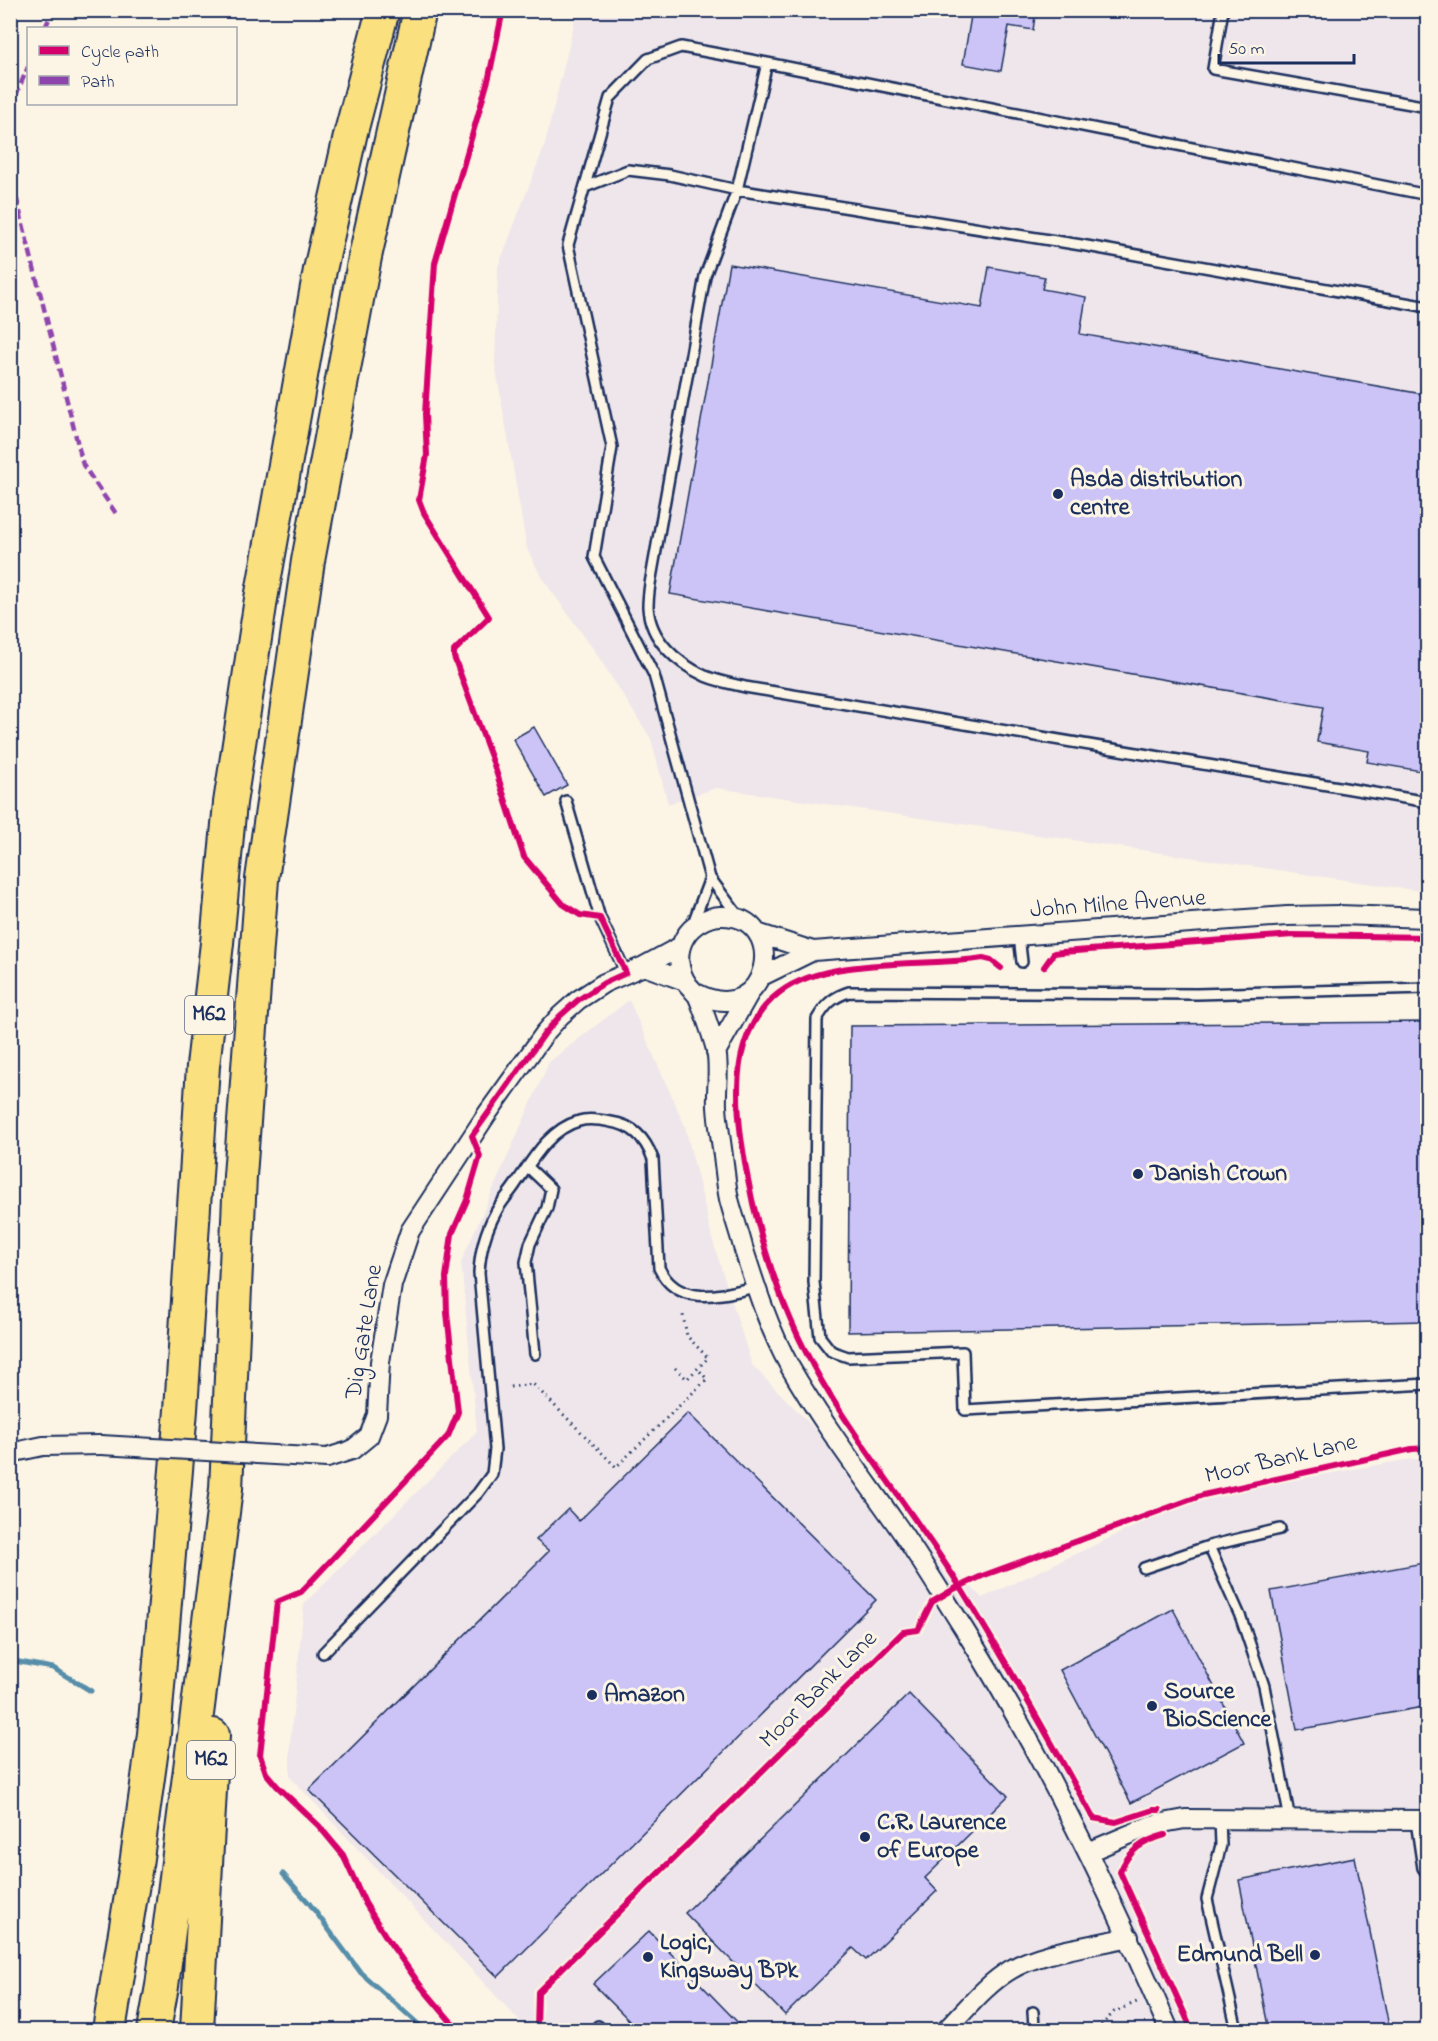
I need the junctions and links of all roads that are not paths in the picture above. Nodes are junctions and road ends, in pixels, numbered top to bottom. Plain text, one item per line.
1 (383, 10) edge
2 (420, 10) edge
3 (1223, 10) edge
4 (768, 63) junction
5 (1428, 107) edge
6 (585, 187) junction
7 (737, 190) junction
8 (1428, 195) edge
9 (1428, 307) edge
10 (566, 801) dead end
11 (1428, 802) edge
12 (710, 878) junction
13 (1428, 918) edge
14 (750, 927) junction
15 (690, 930) junction
16 (1019, 936) junction
17 (681, 946) junction
18 (813, 951) junction
19 (1022, 962) dead end
20 (644, 966) junction
21 (626, 973) junction
22 (762, 976) junction
23 (691, 987) junction
24 (1428, 988) edge
25 (750, 992) junction
26 (716, 1052) junction
27 (528, 1167) junction
28 (755, 1287) junction
29 (535, 1354) dead end
30 (1428, 1384) edge
31 (10, 1453) edge
32 (226, 1489) junction
33 (1280, 1529) dead end
34 (1209, 1546) junction
35 (1144, 1568) dead end
36 (323, 1653) dead end
37 (1220, 1818) junction
38 (1290, 1820) junction
39 (1422, 1820) edge
40 (1088, 1852) junction
41 (1428, 1875) edge
42 (1130, 1937) junction
43 (1033, 2012) dead end
44 (109, 2031) edge
45 (154, 2031) edge
46 (197, 2031) edge
47 (946, 2031) edge
48 (1029, 2031) edge
49 (1169, 2031) edge
50 (1236, 2031) edge

1 - 44 highway, M62
2 - 32 highway, M62
3 - 5 lane
4 - 6 lane
4 - 7 lane
4 - 8 lane
6 - 7 lane
6 - 12 lane
7 - 9 lane
7 - 11 lane
10 - 21 lane
12 - 14 lane
12 - 15 lane
13 - 16 street, John Milne Avenue
14 - 15 street
14 - 18 street, John Milne Avenue
14 - 22 street
15 - 17 street
16 - 18 street, John Milne Avenue
16 - 19 lane
17 - 20 street, Dig Gate Lane
17 - 23 street
18 - 22 street, John Milne Avenue
20 - 21 street, Dig Gate Lane
20 - 23 street
21 - 31 street, Dig Gate Lane, bridge
22 - 25 street
23 - 25 street
23 - 26 street
24 - 30 lane
25 - 26 street
26 - 28 street
27 - 28 lane
27 - 29 lane
27 - 36 lane
28 - 40 street
32 - 45 highway, M62
32 - 46 highway, M62
33 - 34 lane
34 - 35 lane
34 - 38 lane
37 - 38 street
37 - 40 street
37 - 50 lane
38 - 39 street
39 - 41 lane
40 - 42 street
42 - 47 street
42 - 49 street
43 - 48 lane

